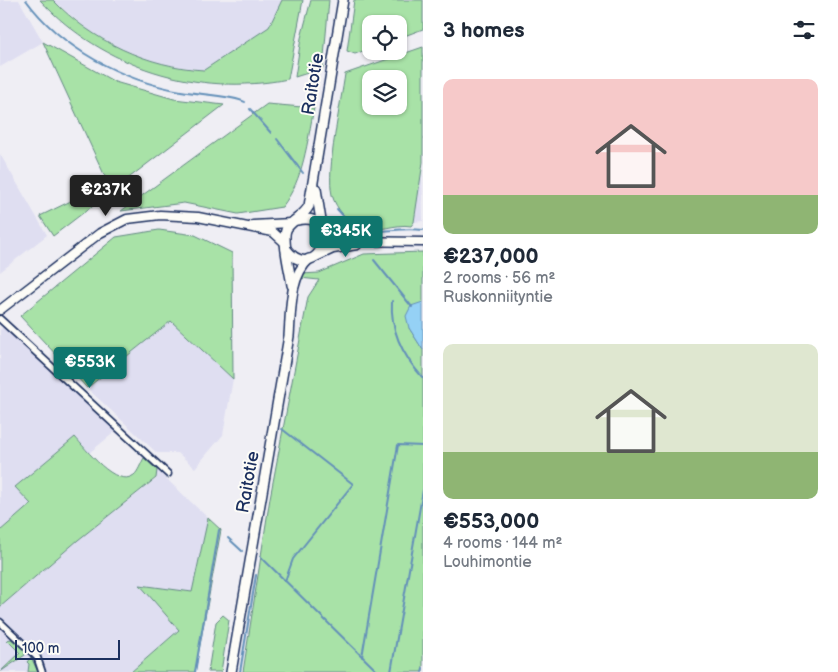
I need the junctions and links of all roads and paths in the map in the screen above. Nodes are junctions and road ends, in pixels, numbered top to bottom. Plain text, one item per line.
1 (343, 0) edge
2 (315, 174) junction
3 (294, 221) junction
4 (242, 225) junction
5 (323, 230) junction
6 (371, 242) junction
7 (423, 242) edge
8 (285, 246) junction
9 (313, 258) junction
10 (293, 297) junction
11 (0, 310) edge
12 (0, 319) edge
13 (168, 474) dead end
14 (0, 622) edge
15 (42, 672) edge
16 (231, 672) edge

1 - 2 main road, Raitotie
2 - 3 main road, Raitotie
2 - 5 main road, Raitotie
3 - 4 street
3 - 5 main road
3 - 8 main road
4 - 8 street
4 - 11 street
5 - 6 street
5 - 9 main road
6 - 7 street
6 - 9 street
8 - 9 main road
8 - 10 main road, Raitotie
9 - 10 main road, Raitotie
10 - 16 main road, Raitotie
12 - 13 street
14 - 15 street

